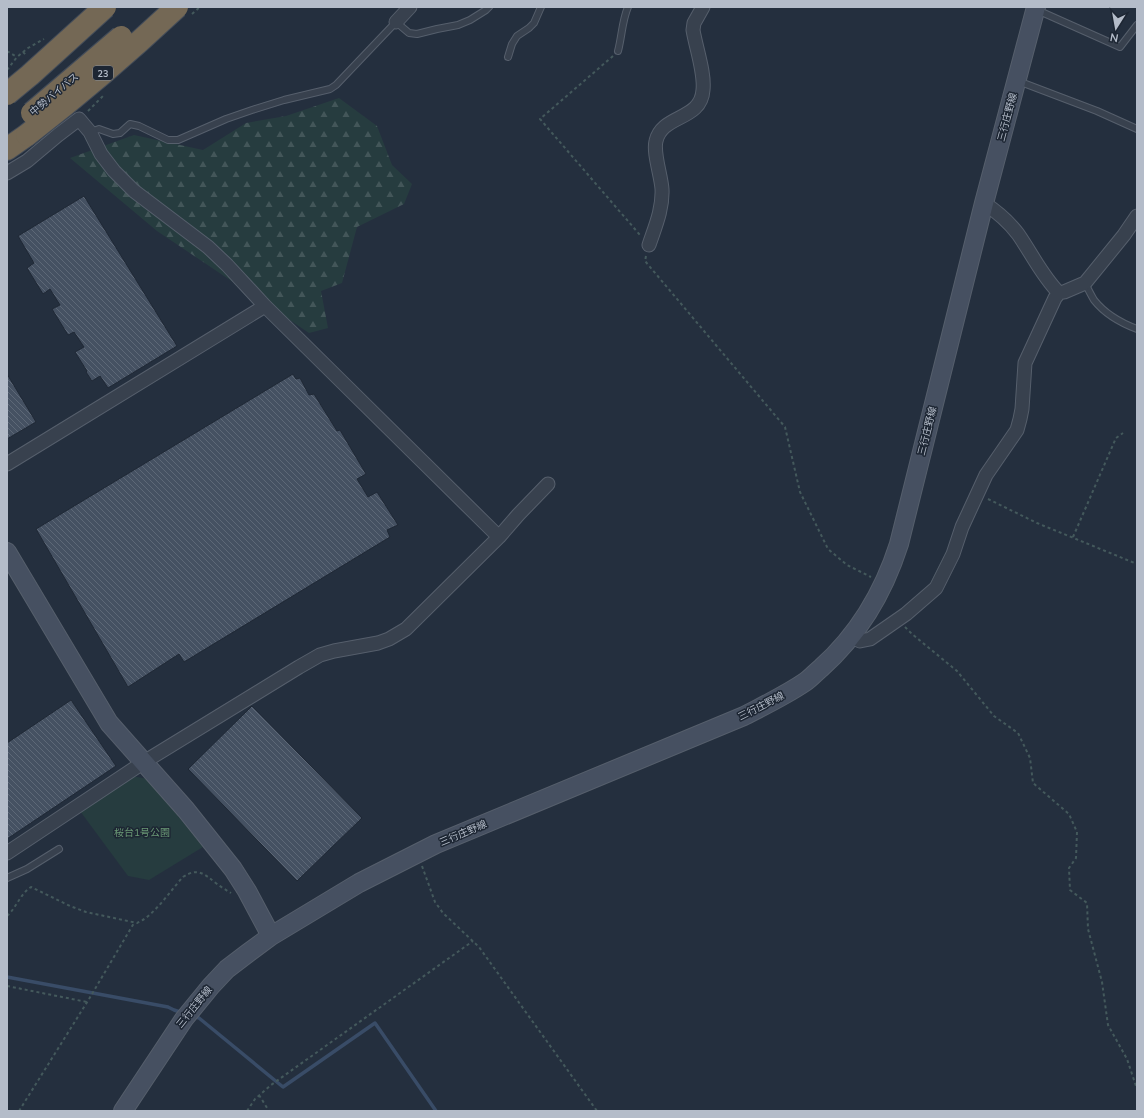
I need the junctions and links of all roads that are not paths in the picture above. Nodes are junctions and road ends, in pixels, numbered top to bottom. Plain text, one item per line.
1 (105, 7) edge
2 (155, 7) edge
3 (177, 7) edge
4 (410, 7) edge
5 (489, 7) edge
6 (541, 7) edge
7 (628, 7) edge
8 (703, 7) edge
9 (1035, 8) edge
10 (396, 22) junction
11 (1137, 25) edge
12 (618, 51) road end
13 (508, 57) dead end
14 (1016, 81) junction
15 (7, 94) edge
16 (1137, 129) edge
17 (17, 131) edge
18 (90, 132) junction
19 (7, 149) edge
20 (7, 174) edge
21 (984, 203) junction
22 (1137, 216) edge
23 (649, 245) road end
24 (1085, 283) junction
25 (1059, 293) junction
26 (265, 306) junction
27 (1137, 329) edge
28 (7, 464) edge
29 (548, 484) dead end
30 (500, 537) junction
31 (7, 552) edge
32 (851, 637) junction
33 (144, 762) junction
34 (59, 849) dead end
35 (7, 853) edge
36 (7, 878) edge
37 (271, 936) junction
38 (123, 1111) edge

1 - 15 highway, bridge
2 - 17 highway, 中勢バイパス / 23, bridge
3 - 17 highway, 23, bridge
4 - 10 street
5 - 10 lane
6 - 13 lane
7 - 12 lane
8 - 23 street
9 - 11 lane
9 - 14 main road, 三行庄野線
10 - 18 lane
14 - 16 lane
14 - 21 main road, 三行庄野線
17 - 19 highway, 23
18 - 20 street
18 - 26 street
21 - 25 street
21 - 32 main road, 三行庄野線
22 - 24 street
24 - 25 street
24 - 27 lane
25 - 32 street
26 - 28 street
26 - 30 street
29 - 30 street
30 - 33 street
31 - 33 main road
32 - 37 main road, 三行庄野線
33 - 35 street
33 - 37 main road
34 - 36 lane
37 - 38 main road, 三行庄野線

